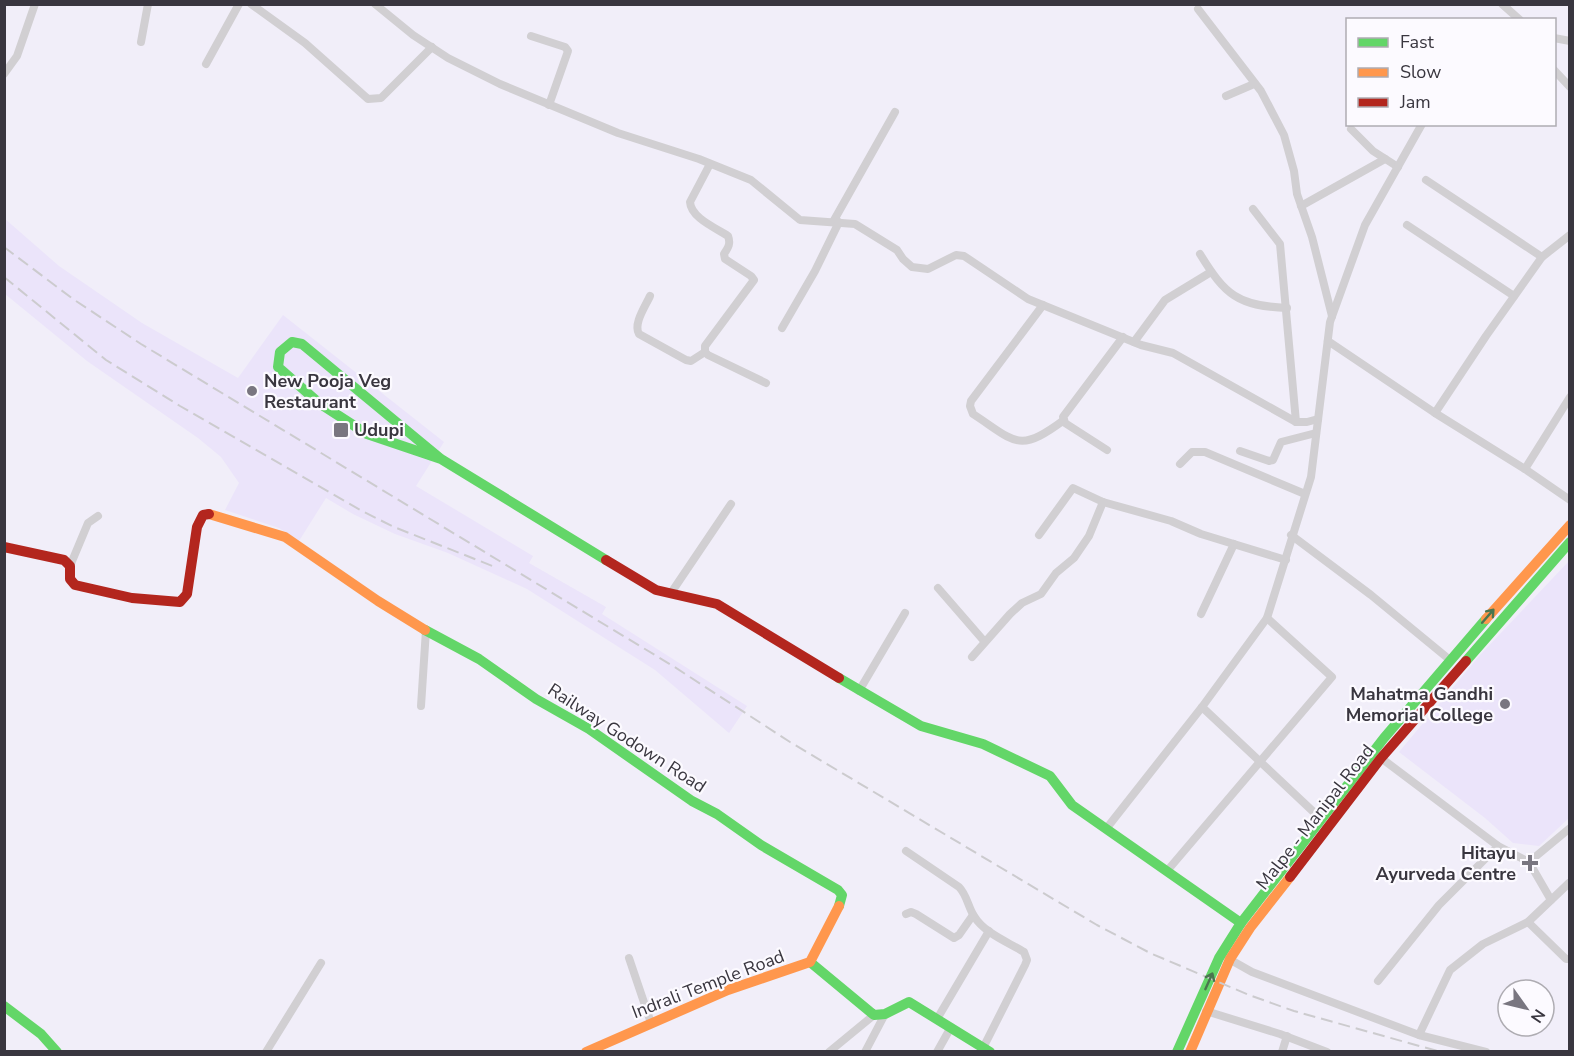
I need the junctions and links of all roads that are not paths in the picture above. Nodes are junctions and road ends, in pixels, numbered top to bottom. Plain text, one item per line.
1 (35, 4) edge
2 (148, 4) edge
3 (239, 4) edge
4 (251, 4) edge
5 (375, 4) edge
6 (1502, 4) edge
7 (1198, 9) dead end
8 (1518, 18) edge
9 (531, 36) dead end
10 (141, 42) dead end
11 (432, 47) junction
12 (206, 64) dead end
13 (1556, 72) edge
14 (4, 74) edge
15 (1254, 84) junction
16 (1569, 87) edge
17 (1226, 96) dead end
18 (549, 105) junction
19 (895, 112) dead end
20 (1421, 126) edge
21 (1351, 129) dead end
22 (1385, 159) junction
23 (710, 164) junction
24 (1398, 167) junction
25 (1426, 180) dead end
26 (1301, 206) junction
27 (1253, 209) dead end
28 (836, 222) junction
29 (1407, 225) dead end
30 (1569, 235) edge
31 (1200, 254) dead end
32 (1542, 257) junction
33 (1211, 272) junction
34 (650, 296) dead end
35 (1514, 296) junction
36 (1043, 305) junction
37 (1287, 308) junction
38 (1332, 317) junction
39 (782, 328) dead end
40 (1123, 337) junction
41 (1328, 341) junction
42 (1134, 342) junction
43 (705, 351) junction
44 (766, 383) dead end
45 (1569, 397) edge
46 (1435, 413) junction
47 (1318, 419) junction
48 (1064, 420) junction
49 (1296, 422) junction
50 (1316, 433) junction
51 (1107, 450) dead end
52 (1240, 451) dead end
53 (441, 459) junction
54 (1180, 464) dead end
55 (1524, 469) junction
56 (1305, 494) junction
57 (1569, 500) edge
58 (1103, 502) junction
59 (731, 504) dead end
60 (98, 516) dead end
61 (1569, 525) edge
62 (1039, 535) dead end
63 (1291, 535) junction
64 (1569, 542) edge
65 (1234, 544) junction
66 (4, 547) edge
67 (1286, 560) junction
68 (70, 566) junction
69 (938, 588) dead end
70 (671, 593) junction
71 (905, 613) dead end
72 (1201, 614) dead end
73 (1267, 618) junction
74 (426, 630) junction
75 (1474, 632) junction
76 (1483, 640) junction
77 (984, 641) junction
78 (972, 657) dead end
79 (1450, 660) junction
80 (859, 691) junction
81 (421, 706) dead end
82 (1202, 707) junction
83 (1381, 758) junction
84 (1260, 763) junction
85 (1320, 818) junction
86 (1569, 828) edge
87 (1106, 829) junction
88 (1498, 846) junction
89 (906, 851) dead end
90 (1529, 862) junction
91 (1167, 871) junction
92 (1569, 883) edge
93 (1551, 900) junction
94 (906, 914) dead end
95 (973, 915) junction
96 (1528, 922) junction
97 (1241, 923) junction
98 (989, 931) junction
99 (1225, 957) junction
100 (629, 958) dead end
101 (1569, 959) edge
102 (810, 962) junction
103 (321, 963) dead end
104 (1378, 981) dead end
105 (4, 1006) edge
106 (1202, 1009) junction
107 (879, 1015) junction
108 (938, 1019) junction
109 (651, 1023) junction
110 (951, 1027) junction
111 (1419, 1035) junction
112 (1287, 1036) junction
113 (986, 1049) edge
114 (57, 1052) edge
115 (266, 1052) edge
116 (586, 1052) edge
117 (829, 1052) edge
118 (865, 1052) edge
119 (937, 1052) edge
120 (1177, 1052) edge
121 (1190, 1052) edge
122 (1282, 1052) edge
123 (1327, 1052) edge
124 (1486, 1052) edge

1 - 14 street
2 - 10 street
3 - 12 street
4 - 11 street
5 - 11 street
6 - 8 street
7 - 15 street
9 - 18 street
11 - 18 street
13 - 16 street
15 - 17 street
15 - 26 street
18 - 23 street
19 - 28 street
20 - 24 street
21 - 22 street
22 - 24 street
22 - 26 street
23 - 28 street
23 - 43 street
24 - 38 street
25 - 32 street
26 - 38 street
27 - 37 street
28 - 36 street
28 - 39 street
29 - 35 street
30 - 32 street
31 - 33 street
32 - 35 street
33 - 37 street
33 - 42 street
34 - 43 street
35 - 46 street
36 - 40 street
36 - 48 street
37 - 49 street
38 - 41 street
40 - 42 street
40 - 48 street
41 - 46 street
41 - 47 street
42 - 49 street
43 - 44 street
45 - 55 street
46 - 55 street
47 - 49 street
47 - 50 street
48 - 51 street
50 - 52 street
50 - 56 street
53 - 53 main road
53 - 70 main road
54 - 56 street
55 - 57 street
56 - 63 street
58 - 62 street
58 - 65 street
58 - 77 street
59 - 70 street
60 - 68 street
75 -> 61 main road, Malpe - Manipal Road
63 - 67 street
63 - 79 street
64 - 76 main road, Malpe - Manipal Road
65 - 67 street
65 - 72 street
66 - 68 main road
67 - 73 street
68 - 74 main road, Railway Godown Road
69 - 77 street
70 - 80 main road
71 - 80 street
73 - 82 street
73 - 84 street
74 - 81 street
74 - 102 main road, Railway Godown Road
75 - 76 street
75 - 79 main road, Malpe - Manipal Road
76 - 83 main road, Malpe - Manipal Road
77 - 78 street
79 - 85 main road, Malpe - Manipal Road
80 - 87 main road
82 - 84 street
82 - 87 street
83 - 88 street
83 - 99 main road, Malpe - Manipal Road
84 - 85 street
84 - 91 street
85 - 97 main road, Malpe - Manipal Road
86 - 90 street
87 - 91 main road
88 - 90 street
88 - 104 street
89 - 95 street
90 - 93 street
91 - 97 main road
92 - 93 street
93 - 96 street
94 - 95 street
95 - 98 street
96 - 101 street
96 - 111 street
97 - 99 main road, Malpe - Manipal Road
98 - 108 street
98 - 113 street
99 - 106 main road, Malpe - Manipal Road
99 - 111 street
100 - 109 street
102 - 107 main road, Indrali Temple Road
102 - 109 main road, Indrali Temple Road
103 - 115 street
105 - 114 main road
106 - 112 street
106 - 120 main road
106 - 121 main road, Malpe - Manipal Road
107 - 108 main road
107 - 117 street
107 - 118 street
108 - 110 main road
109 - 116 main road, Indrali Temple Road
110 - 113 main road
110 - 119 street
111 - 124 street
112 - 122 street
112 - 123 street

